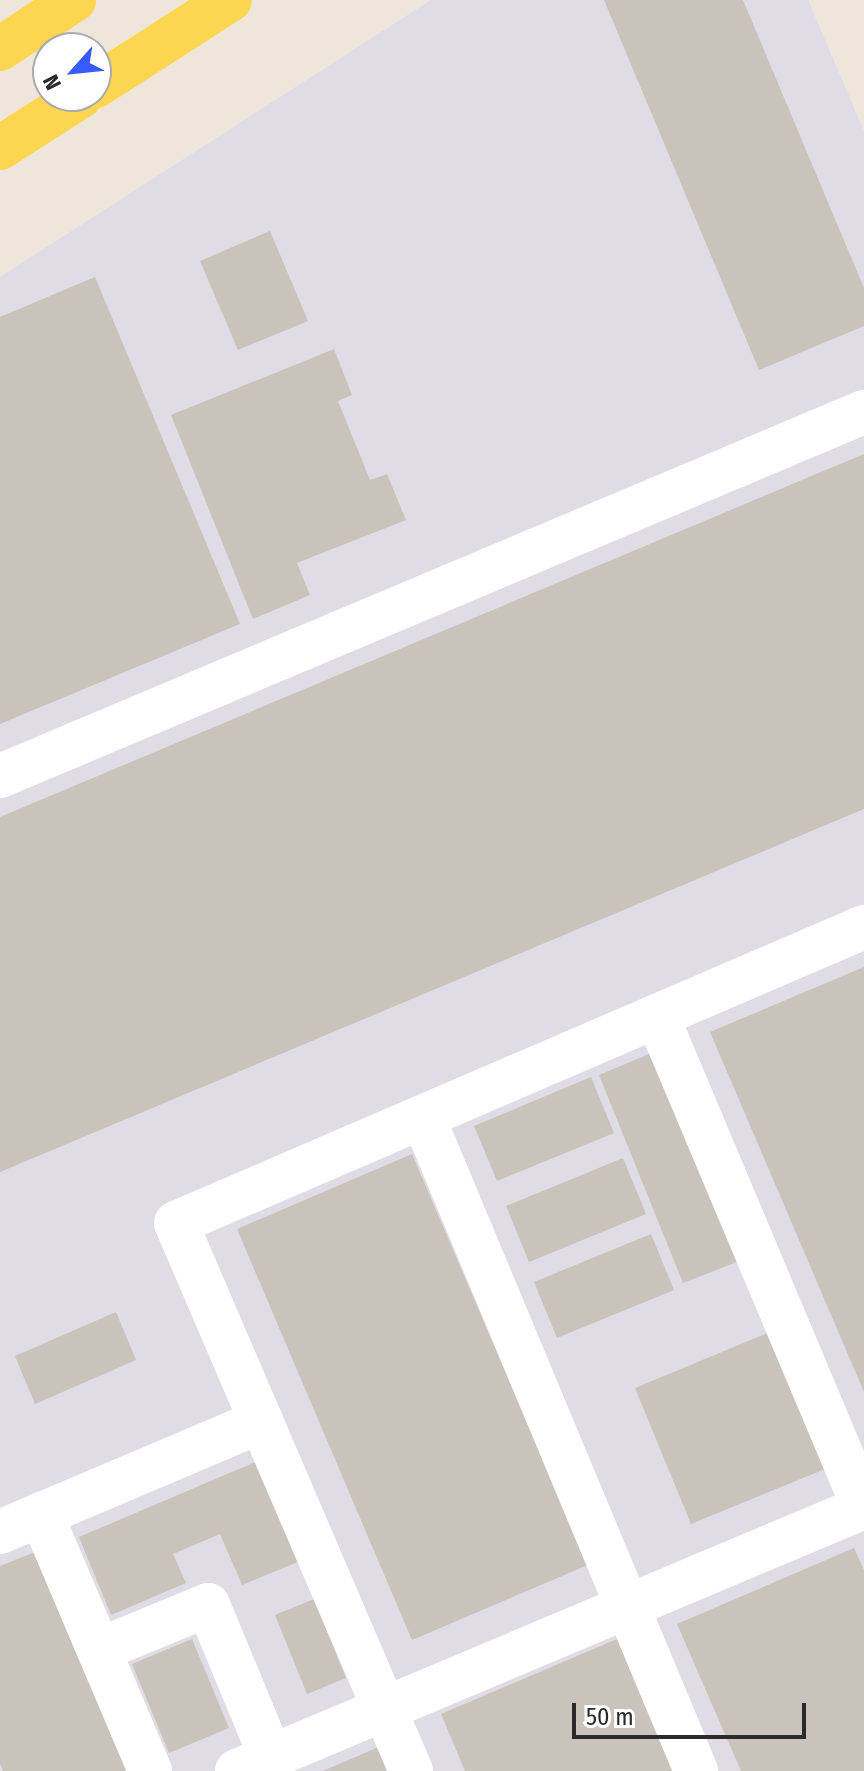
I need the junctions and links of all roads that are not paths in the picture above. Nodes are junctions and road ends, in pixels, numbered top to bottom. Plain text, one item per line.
1 (74, 0) edge
2 (230, 0) edge
3 (0, 49) edge
4 (112, 76) edge
5 (56, 112) edge
6 (0, 148) edge
7 (864, 412) edge
8 (0, 776) edge
9 (864, 927) edge
10 (657, 1016) junction
11 (423, 1117) junction
12 (261, 1421) junction
13 (864, 1508) edge
14 (41, 1514) junction
15 (0, 1532) edge
16 (627, 1607) junction
17 (99, 1650) junction
18 (385, 1709) junction
19 (254, 1764) edge
20 (150, 1771) edge
21 (411, 1771) edge
22 (696, 1771) edge

1 - 3 main road
2 - 4 main road
5 - 6 main road
7 - 8 lane
9 - 10 lane
10 - 11 lane
10 - 13 lane
11 - 12 lane
11 - 16 lane
12 - 14 lane
12 - 18 lane
13 - 16 lane
14 - 15 lane
14 - 17 lane
16 - 18 lane
16 - 22 lane
17 - 19 lane
17 - 20 lane
18 - 19 lane
18 - 21 lane

